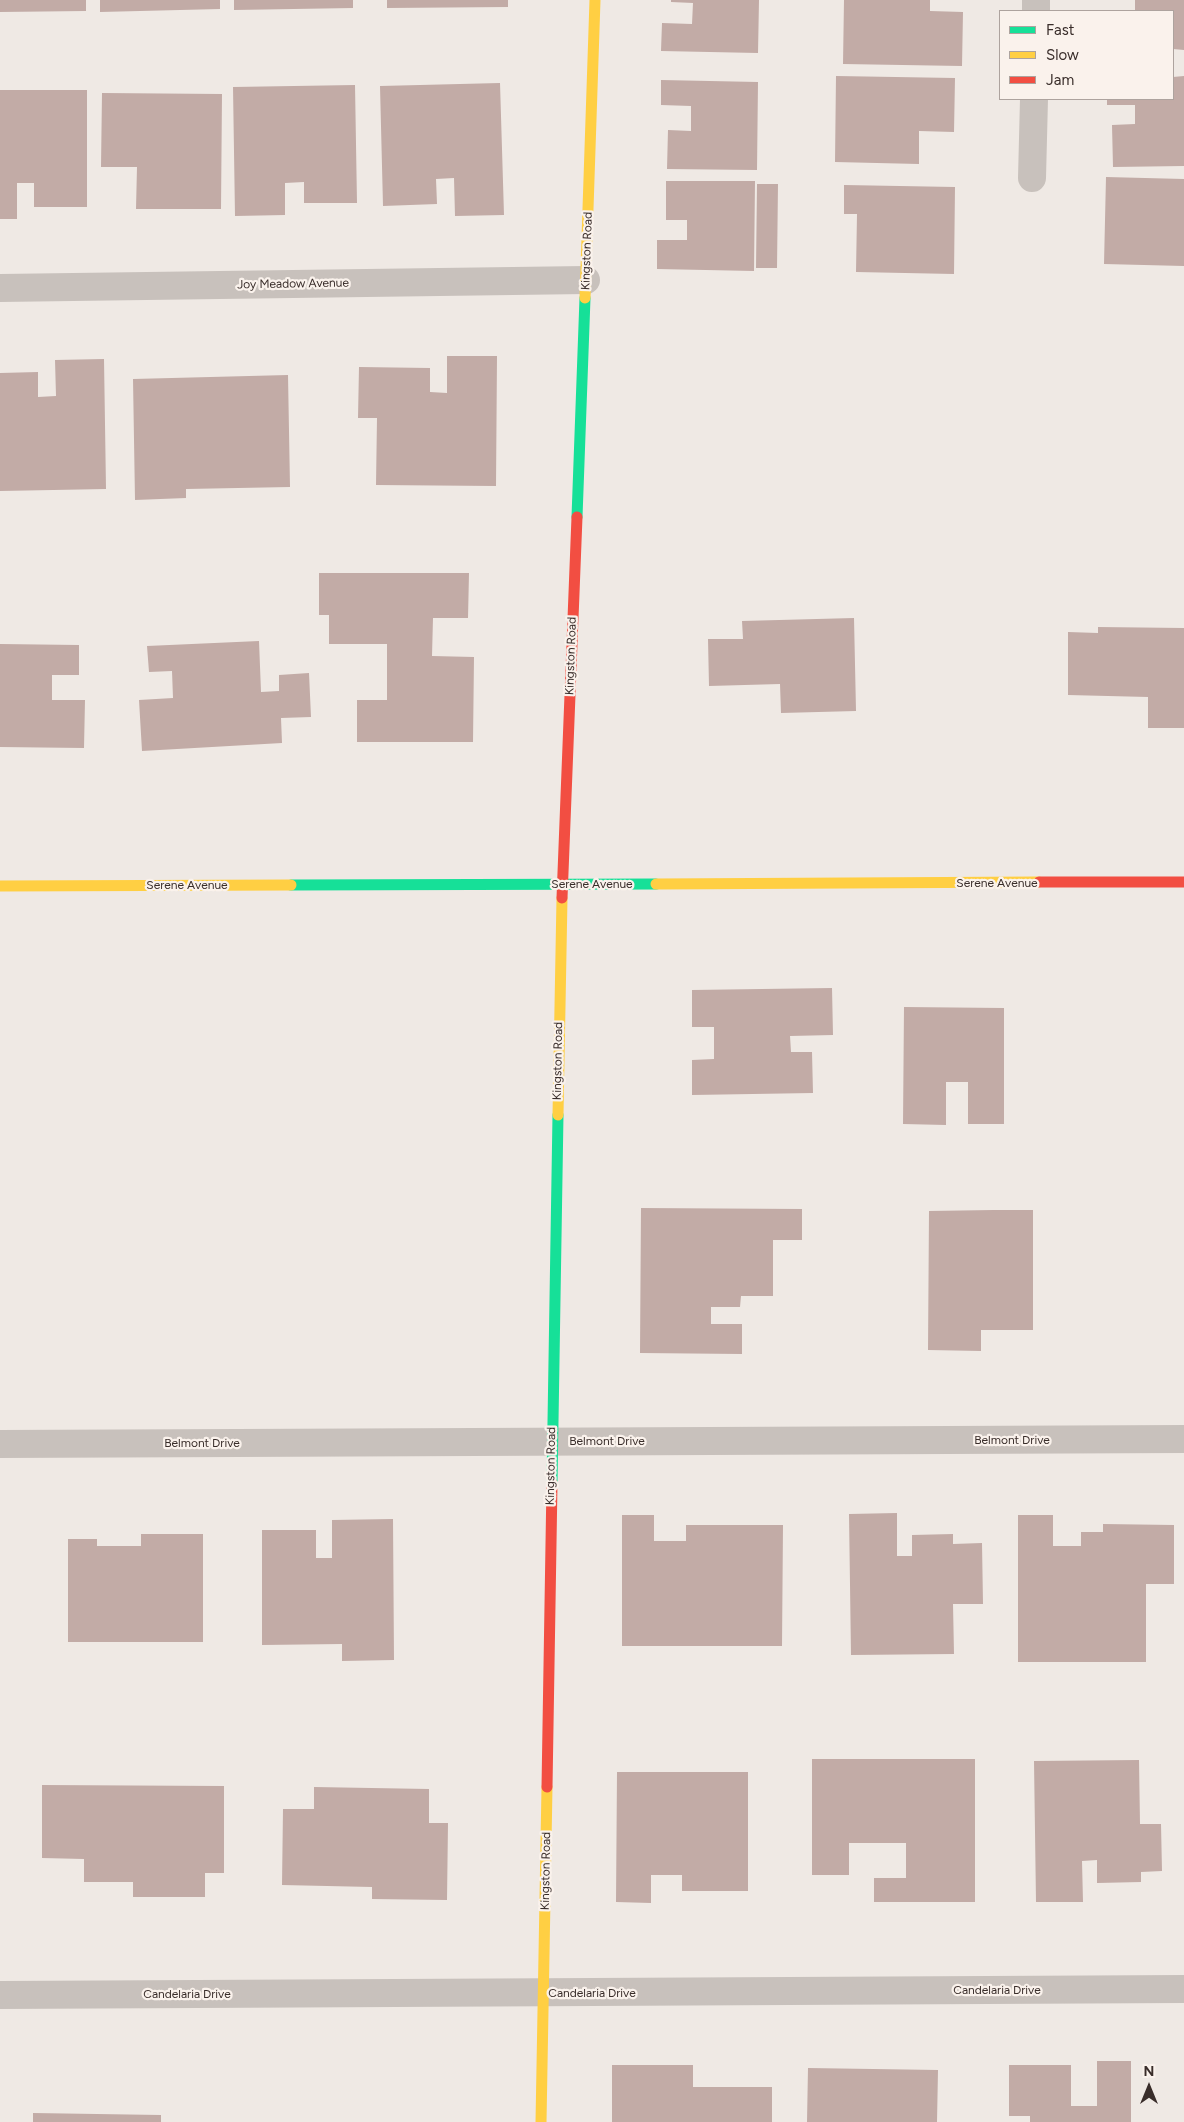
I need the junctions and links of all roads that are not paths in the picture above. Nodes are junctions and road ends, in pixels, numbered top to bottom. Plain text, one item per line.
1 (595, 0) edge
2 (1034, 100) edge
3 (1032, 178) dead end
4 (586, 280) junction
5 (0, 288) edge
6 (1184, 882) edge
7 (562, 884) junction
8 (0, 886) edge
9 (1184, 1439) edge
10 (551, 1442) junction
11 (0, 1444) edge
12 (1184, 1989) edge
13 (544, 1993) junction
14 (0, 1995) edge
15 (541, 2122) edge

1 - 4 street, Kingston Road
2 - 3 street
4 - 5 street, Joy Meadow Avenue
4 - 7 street, Kingston Road
6 - 7 street, Serene Avenue
7 - 8 street, Serene Avenue
7 - 10 street, Kingston Road
9 - 10 street, Belmont Drive
10 - 11 street, Belmont Drive
10 - 13 street, Kingston Road
12 - 13 street, Candelaria Drive
13 - 14 street, Candelaria Drive
13 - 15 street, Kingston Road

